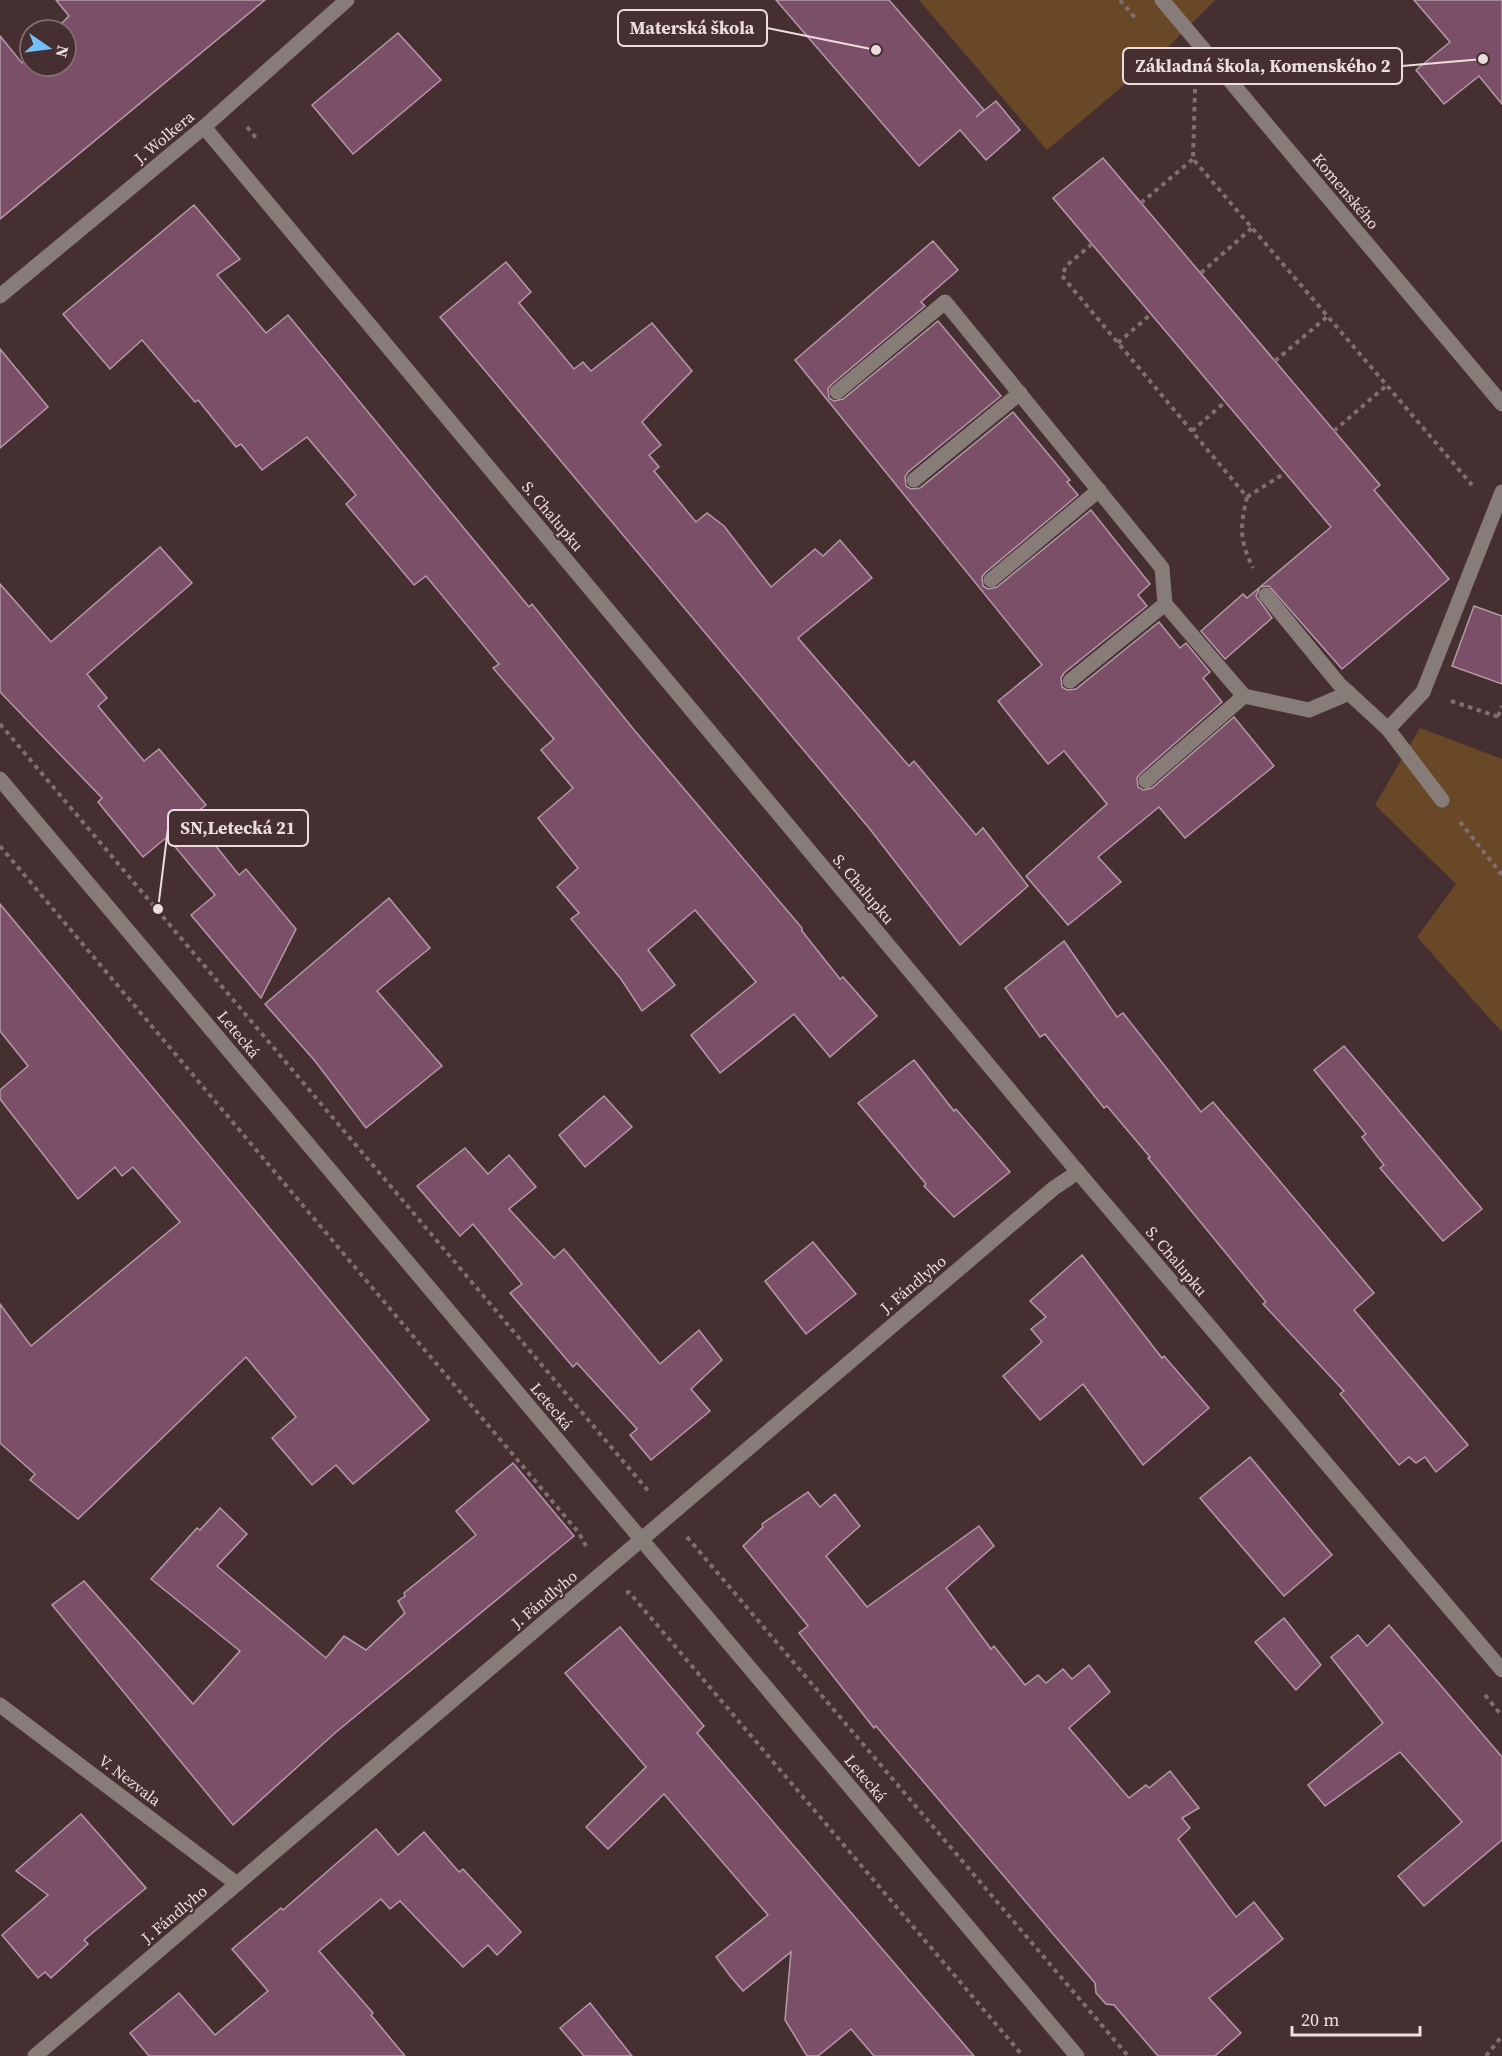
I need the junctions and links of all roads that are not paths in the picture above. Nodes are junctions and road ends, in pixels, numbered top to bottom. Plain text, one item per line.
1 (347, 0) edge
2 (1169, 2) edge
3 (204, 128) junction
4 (0, 296) edge
5 (837, 392) dead end
6 (1020, 393) junction
7 (1502, 404) edge
8 (914, 480) dead end
9 (1098, 490) junction
10 (1502, 492) edge
11 (991, 580) dead end
12 (1266, 595) road end
13 (1165, 604) junction
14 (1070, 681) dead end
15 (1349, 693) junction
16 (1244, 696) junction
17 (1388, 729) junction
18 (0, 779) edge
19 (1146, 781) dead end
20 (1442, 800) road end
21 (1078, 1173) junction
22 (641, 1540) junction
23 (1502, 1670) edge
24 (0, 1705) edge
25 (237, 1884) junction
26 (35, 2056) edge
27 (1077, 2056) edge

1 - 3 street, J. Wolkera
2 - 7 street, Komenského
3 - 4 street, J. Wolkera
3 - 21 street, S. Chalupku
5 - 6 street
6 - 8 street
6 - 9 street
9 - 11 street
9 - 13 street
10 - 17 street
12 - 15 street
13 - 14 street
13 - 16 street
15 - 16 street
15 - 17 street
16 - 19 street
17 - 20 street
18 - 22 street, Letecká
21 - 22 street, J. Fándlyho
21 - 23 street, S. Chalupku
22 - 25 street, J. Fándlyho
22 - 27 street, Letecká
24 - 25 street, V. Nezvala
25 - 26 street, J. Fándlyho

